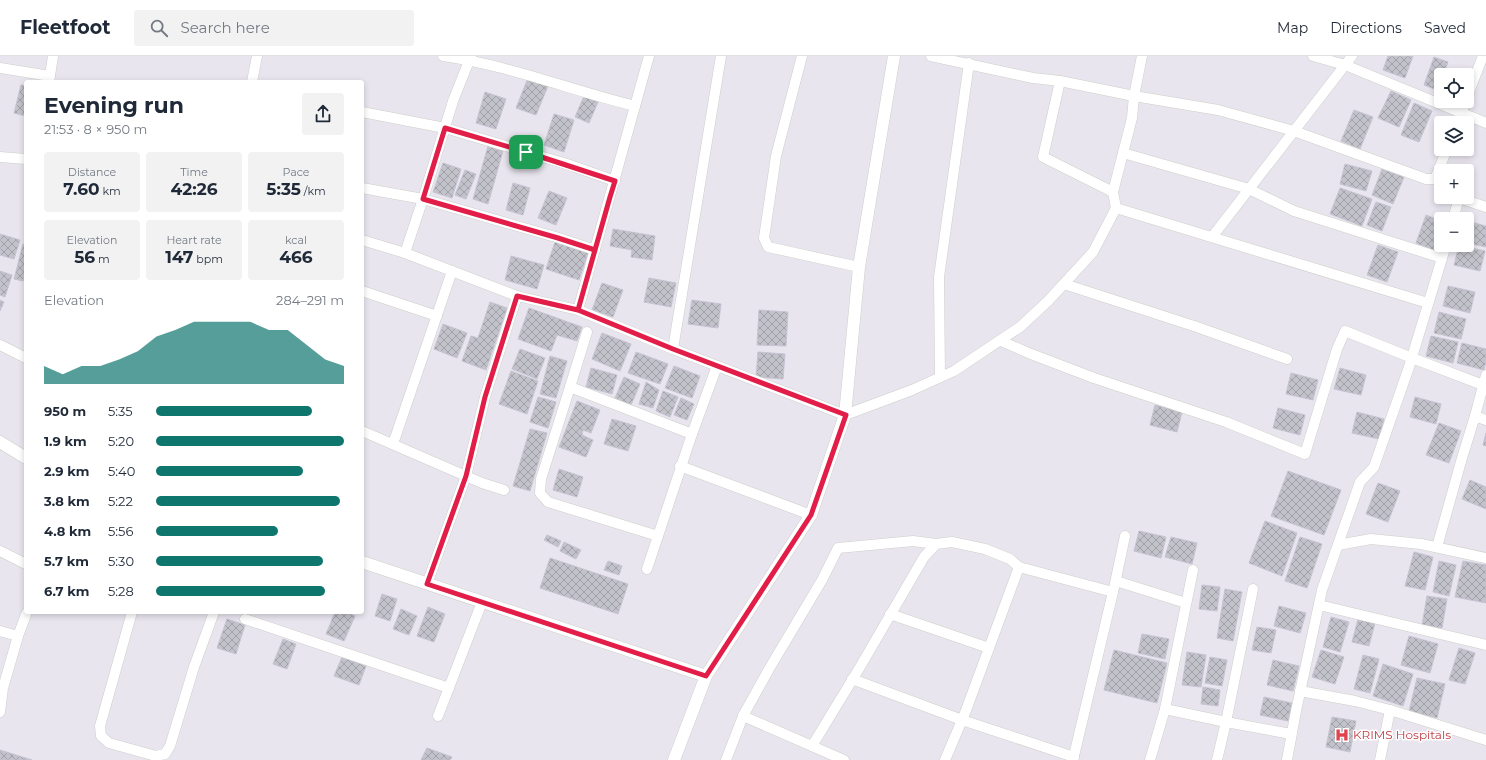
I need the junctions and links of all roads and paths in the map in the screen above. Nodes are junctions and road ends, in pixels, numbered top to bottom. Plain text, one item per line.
1 (53, 56) edge
2 (257, 56) edge
3 (442, 56) edge
4 (649, 56) edge
5 (721, 56) edge
6 (802, 56) edge
7 (894, 56) edge
8 (931, 56) edge
9 (1142, 56) edge
10 (1313, 56) edge
11 (1352, 56) edge
12 (1483, 56) edge
13 (471, 58) edge
14 (969, 63) junction
15 (1345, 65) junction
16 (0, 68) edge
17 (49, 79) edge
18 (1474, 79) edge
19 (252, 80) edge
20 (1060, 81) junction
21 (1134, 96) junction
22 (635, 106) junction
23 (1463, 108) edge
24 (364, 112) edge
25 (1461, 112) junction
26 (1460, 116) edge
27 (1486, 123) edge
28 (445, 128) junction
29 (1294, 131) junction
30 (1122, 153) junction
31 (0, 157) edge
32 (24, 159) edge
33 (1434, 180) edge
34 (615, 181) junction
35 (364, 188) edge
36 (1249, 189) junction
37 (1113, 192) junction
38 (423, 199) junction
39 (1474, 203) edge
40 (1486, 207) edge
41 (1116, 208) junction
42 (1212, 237) junction
43 (364, 241) edge
44 (595, 250) junction
45 (1444, 252) edge
46 (405, 253) junction
47 (1442, 258) junction
48 (859, 267) junction
49 (452, 272) junction
50 (1064, 284) junction
51 (364, 292) edge
52 (517, 296) junction
53 (1428, 304) junction
54 (578, 310) junction
55 (437, 316) junction
56 (587, 332) dead end
57 (1001, 340) junction
58 (0, 345) edge
59 (673, 349) junction
60 (24, 357) edge
61 (1412, 358) junction
62 (1287, 359) dead end
63 (717, 366) junction
64 (940, 377) junction
65 (1485, 380) edge
66 (570, 387) junction
67 (846, 415) junction
68 (1475, 416) junction
69 (1486, 420) edge
70 (364, 432) edge
71 (692, 434) junction
72 (0, 442) edge
73 (393, 444) junction
74 (24, 457) edge
75 (680, 466) junction
76 (466, 476) junction
77 (504, 490) dead end
78 (811, 515) junction
79 (658, 536) junction
80 (1125, 536) dead end
81 (936, 544) junction
82 (1338, 545) junction
83 (1437, 547) junction
84 (0, 551) edge
85 (1486, 558) edge
86 (24, 563) edge
87 (364, 563) edge
88 (1019, 567) junction
89 (647, 569) dead end
90 (1193, 570) dead end
91 (1116, 581) junction
92 (427, 584) junction
93 (1253, 589) dead end
94 (1113, 592) junction
95 (482, 602) junction
96 (1186, 603) junction
97 (1319, 605) junction
98 (26, 614) edge
99 (131, 614) edge
100 (213, 614) edge
101 (890, 614) junction
102 (245, 619) dead end
103 (0, 631) edge
104 (18, 636) junction
105 (1486, 645) edge
106 (989, 648) junction
107 (706, 676) junction
108 (852, 679) junction
109 (449, 688) junction
110 (1300, 691) junction
111 (1164, 709) junction
112 (1390, 710) junction
113 (0, 712) edge
114 (438, 716) dead end
115 (743, 716) junction
116 (962, 720) junction
117 (1226, 722) junction
118 (1291, 734) junction
119 (1486, 740) edge
120 (812, 746) junction
121 (1073, 759) edge
122 (674, 760) edge
123 (726, 760) edge
124 (844, 760) edge
125 (945, 760) edge
126 (1150, 760) edge
127 (1217, 760) edge
128 (1287, 760) edge
129 (1380, 760) edge

1 - 17 street
2 - 19 street
3 - 13 street
4 - 22 street
5 - 59 street
6 - 48 street
7 - 48 street
8 - 14 street
9 - 21 street
10 - 15 street
11 - 15 street
12 - 18 street
13 - 22 street
13 - 28 street
14 - 20 street
14 - 64 street
15 - 25 street
15 - 29 street
16 - 17 street
20 - 21 street
20 - 37 street
21 - 29 street
21 - 30 street
22 - 34 street
23 - 25 street
24 - 28 street
25 - 26 street
25 - 27 street
28 - 34 street
28 - 38 street
29 - 33 street
29 - 36 street
30 - 36 street
30 - 37 street
31 - 32 street
34 - 44 street
35 - 38 street
36 - 42 street
36 - 47 street
37 - 41 street
38 - 44 street
38 - 46 street
39 - 40 street
41 - 42 street
41 - 50 street
42 - 53 street
43 - 46 street
44 - 54 street
45 - 47 street
46 - 49 street
47 - 53 street
48 - 67 street
49 - 52 street
49 - 55 street
50 - 57 street
50 - 62 street
51 - 55 street
52 - 54 street
52 - 76 street
53 - 61 street
54 - 59 street
55 - 73 street
56 - 66 street
57 - 61 street
57 - 64 street
58 - 60 street
59 - 63 street
61 - 65 street
61 - 82 street
63 - 67 street
63 - 71 street
64 - 67 street
65 - 68 street
66 - 71 street
66 - 79 street
67 - 78 street
68 - 69 street
68 - 83 street
70 - 73 street
71 - 75 street
72 - 74 street
73 - 76 street
75 - 78 street
75 - 79 street
76 - 77 street
76 - 92 street
78 - 107 street
79 - 89 street
80 - 91 street
81 - 88 street
81 - 101 street
81 - 115 street
82 - 83 street
82 - 97 street
83 - 85 street
84 - 86 street
87 - 92 street
88 - 94 street
88 - 106 street
90 - 96 street
91 - 94 street
91 - 96 street
92 - 95 street
93 - 117 street
94 - 121 street
95 - 107 street
95 - 109 street
96 - 111 street
97 - 105 street
97 - 110 street
98 - 104 street
99 - 100 street
101 - 106 street
101 - 108 street
102 - 109 street
103 - 104 street
104 - 113 street
106 - 116 street
107 - 122 street
108 - 116 street
108 - 120 street
109 - 114 street
110 - 112 street
110 - 118 street
111 - 117 street
111 - 126 street
112 - 119 street
112 - 129 street
115 - 120 street
115 - 123 street
116 - 121 street
116 - 125 street
117 - 118 street
117 - 127 street
118 - 128 street
120 - 124 street

